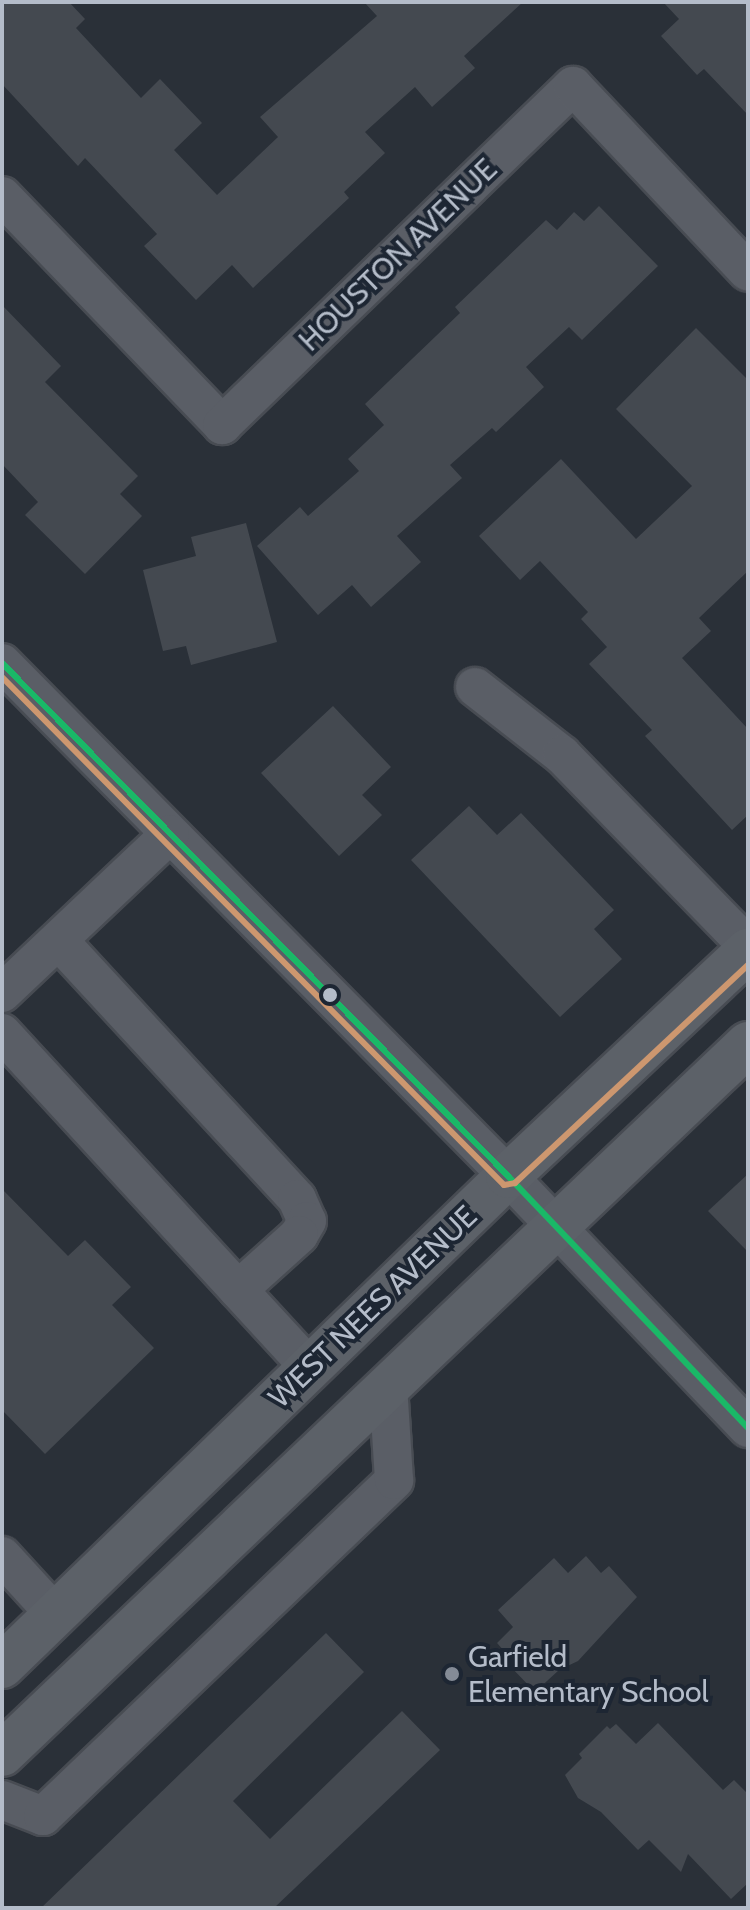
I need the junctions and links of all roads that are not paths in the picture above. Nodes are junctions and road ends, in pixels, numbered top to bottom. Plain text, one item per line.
1 (2, 196) edge
2 (748, 272) edge
3 (2, 663) edge
4 (475, 687) dead end
5 (170, 834) junction
6 (59, 941) junction
7 (748, 948) edge
8 (2, 993) edge
9 (2, 1033) edge
10 (748, 1044) edge
11 (508, 1176) junction
12 (556, 1225) junction
13 (238, 1290) junction
14 (310, 1368) junction
15 (388, 1384) junction
16 (748, 1428) edge
17 (2, 1556) edge
18 (55, 1614) junction
19 (2, 1666) edge
20 (2, 1754) edge
21 (2, 1800) edge

1 - 2 street, HOUSTON AVENUE
3 - 5 street
4 - 7 street
5 - 6 street
5 - 11 street
6 - 8 street
6 - 13 street
7 - 11 main road, WEST NEES AVENUE
9 - 13 street
10 - 12 main road
11 - 12 street
11 - 14 main road, WEST NEES AVENUE
12 - 15 main road
12 - 16 street
13 - 14 street
14 - 18 main road, WEST NEES AVENUE
15 - 20 main road
15 - 21 street
17 - 18 street
18 - 19 main road, WEST NEES AVENUE

